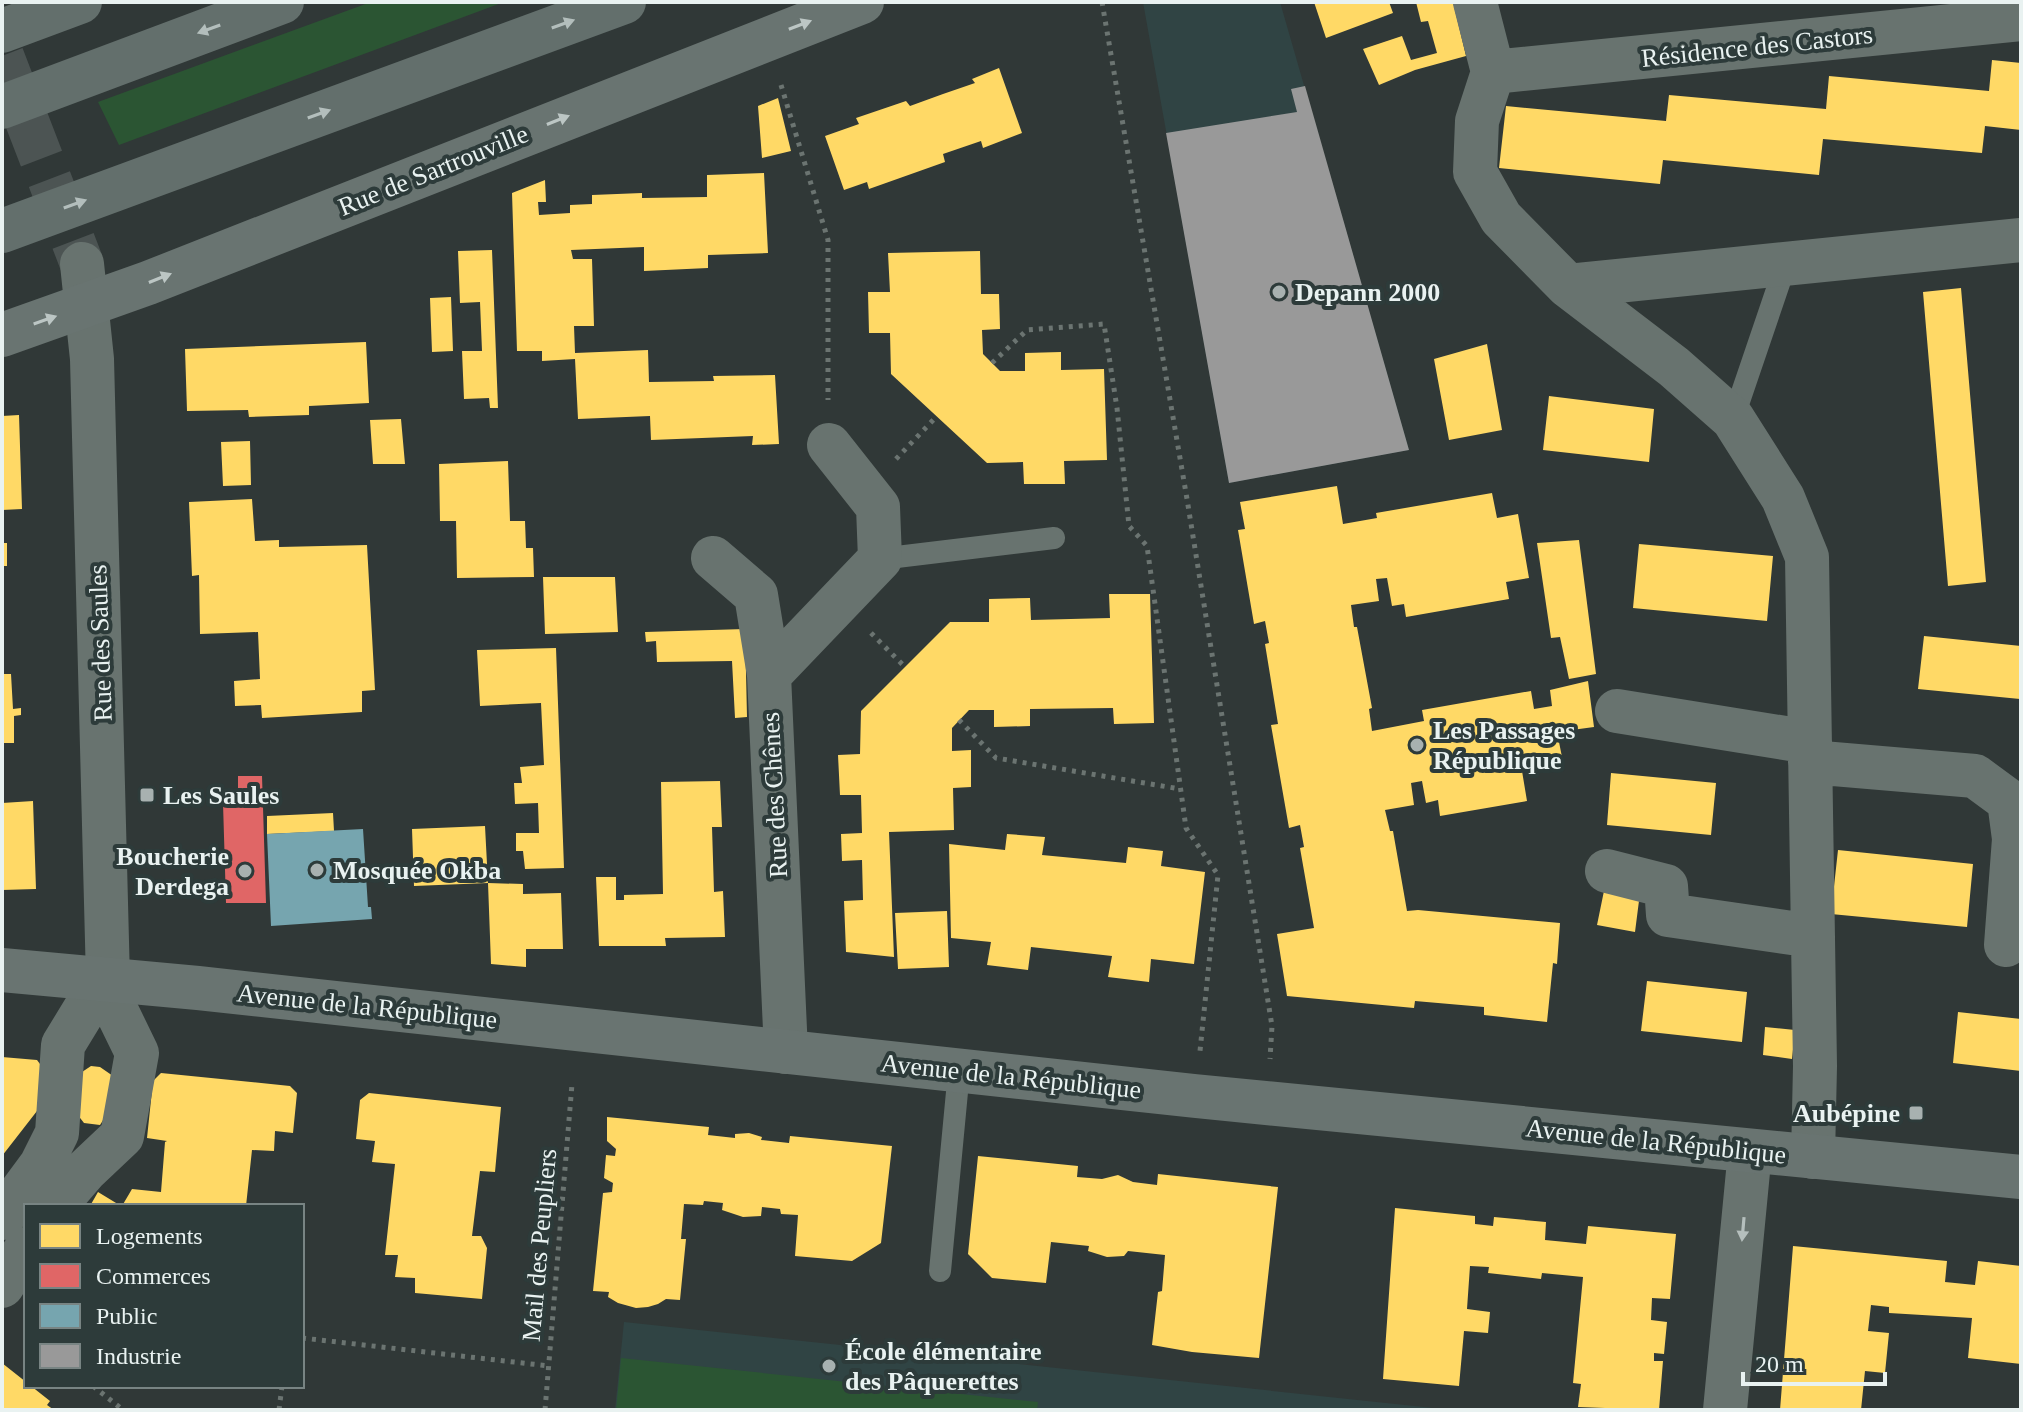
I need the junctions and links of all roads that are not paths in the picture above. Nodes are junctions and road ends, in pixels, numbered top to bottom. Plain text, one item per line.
1 (80, 2) edge
2 (282, 2) edge
3 (624, 2) edge
4 (862, 2) edge
5 (1475, 2) edge
6 (2021, 19) edge
7 (2, 31) edge
8 (1493, 72) junction
9 (2, 107) edge
10 (2, 231) edge
11 (2021, 240) edge
12 (1785, 266) junction
13 (84, 285) junction
14 (1568, 286) junction
15 (2, 335) edge
16 (1733, 419) junction
17 (829, 445) road end
18 (1054, 538) dead end
19 (713, 558) dead end
20 (880, 559) junction
21 (769, 675) junction
22 (1617, 711) dead end
23 (1810, 752) junction
24 (1607, 871) dead end
25 (1813, 936) junction
26 (2006, 945) dead end
27 (2, 970) edge
28 (105, 981) junction
29 (786, 1052) junction
30 (959, 1071) junction
31 (1750, 1151) junction
32 (1813, 1157) junction
33 (2021, 1177) edge
34 (57, 1204) edge
35 (2, 1218) edge
36 (24, 1252) edge
37 (940, 1271) dead end
38 (2, 1286) edge
39 (1725, 1410) edge

1 - 7 highway
2 -> 9 highway
10 -> 3 highway
13 -> 4 main road, Rue de Sartrouville
5 - 8 street
6 - 8 street, Résidence des Castors
8 - 14 street
11 - 12 street
12 - 14 street
12 - 16 lane
15 -> 13 main road, Rue de Sartrouville
13 - 28 street, Rue des Saules
14 - 16 street
16 - 23 street
17 - 20 street
18 - 20 lane
19 - 21 street, Rue des Chênes
20 - 21 street
21 - 29 street, Rue des Chênes
22 - 23 street
23 - 25 street
23 - 26 street
24 - 25 street
25 - 32 street
27 - 28 main road, Avenue de la République
28 - 29 main road, Avenue de la République
28 - 34 street
28 - 35 street
29 - 30 main road, Avenue de la République
30 - 31 main road, Avenue de la République
30 - 37 lane
31 - 32 main road, Avenue de la République
31 -> 39 street
32 - 33 main road, Avenue de la République
36 - 38 street

